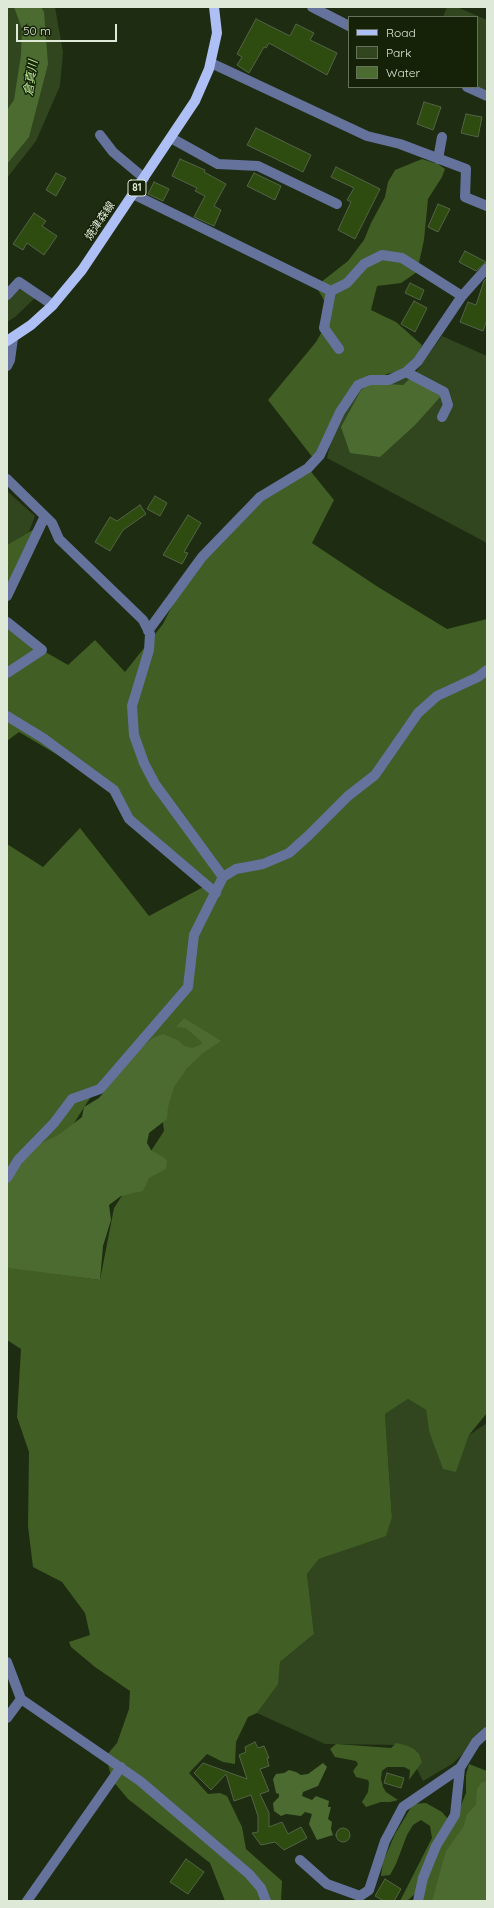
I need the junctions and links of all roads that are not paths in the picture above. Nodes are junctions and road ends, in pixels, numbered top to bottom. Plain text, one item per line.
1 (214, 7) edge
2 (312, 7) edge
3 (348, 25) edge
4 (211, 63) junction
5 (471, 88) edge
6 (486, 92) edge
7 (100, 135) dead end
8 (442, 137) dead end
9 (171, 138) junction
10 (438, 159) junction
11 (144, 178) junction
12 (133, 194) junction
13 (337, 204) dead end
14 (487, 206) edge
15 (487, 268) edge
16 (331, 291) junction
17 (7, 295) edge
18 (462, 296) junction
19 (53, 305) junction
20 (10, 340) edge
21 (339, 349) dead end
22 (7, 366) edge
23 (406, 372) junction
24 (442, 417) dead end
25 (7, 479) edge
26 (45, 516) junction
27 (7, 596) edge
28 (7, 622) edge
29 (148, 631) junction
30 (487, 670) edge
31 (7, 673) edge
32 (7, 716) edge
33 (223, 877) junction
34 (216, 893) junction
35 (7, 1178) edge
36 (7, 1662) edge
37 (21, 1699) junction
38 (7, 1718) edge
39 (487, 1732) edge
40 (121, 1767) junction
41 (460, 1768) junction
42 (300, 1860) dead end
43 (27, 1901) edge
44 (266, 1901) edge
45 (418, 1901) edge

1 - 4 main road, 焼津森線 / 81
2 - 3 street
4 - 9 main road, 焼津森線 / 81
4 - 10 street
5 - 6 street
7 - 11 street
8 - 10 street
9 - 11 main road, 焼津森線 / 81
9 - 13 street
10 - 14 street
11 - 12 main road, 焼津森線 / 81
12 - 16 street
12 - 19 main road, 焼津森線 / 81
15 - 18 street
16 - 18 street
16 - 21 street
17 - 19 street
18 - 23 street
19 - 20 main road, 焼津森線 / 81
20 - 22 street
23 - 24 street
23 - 29 street
25 - 26 street
26 - 27 street
26 - 29 street
28 - 31 street
29 - 33 street
30 - 33 street
32 - 34 street
33 - 34 street
34 - 35 street
36 - 37 street
37 - 38 street
37 - 40 street
39 - 41 street
40 - 43 street
40 - 44 street
41 - 42 street
41 - 45 street

